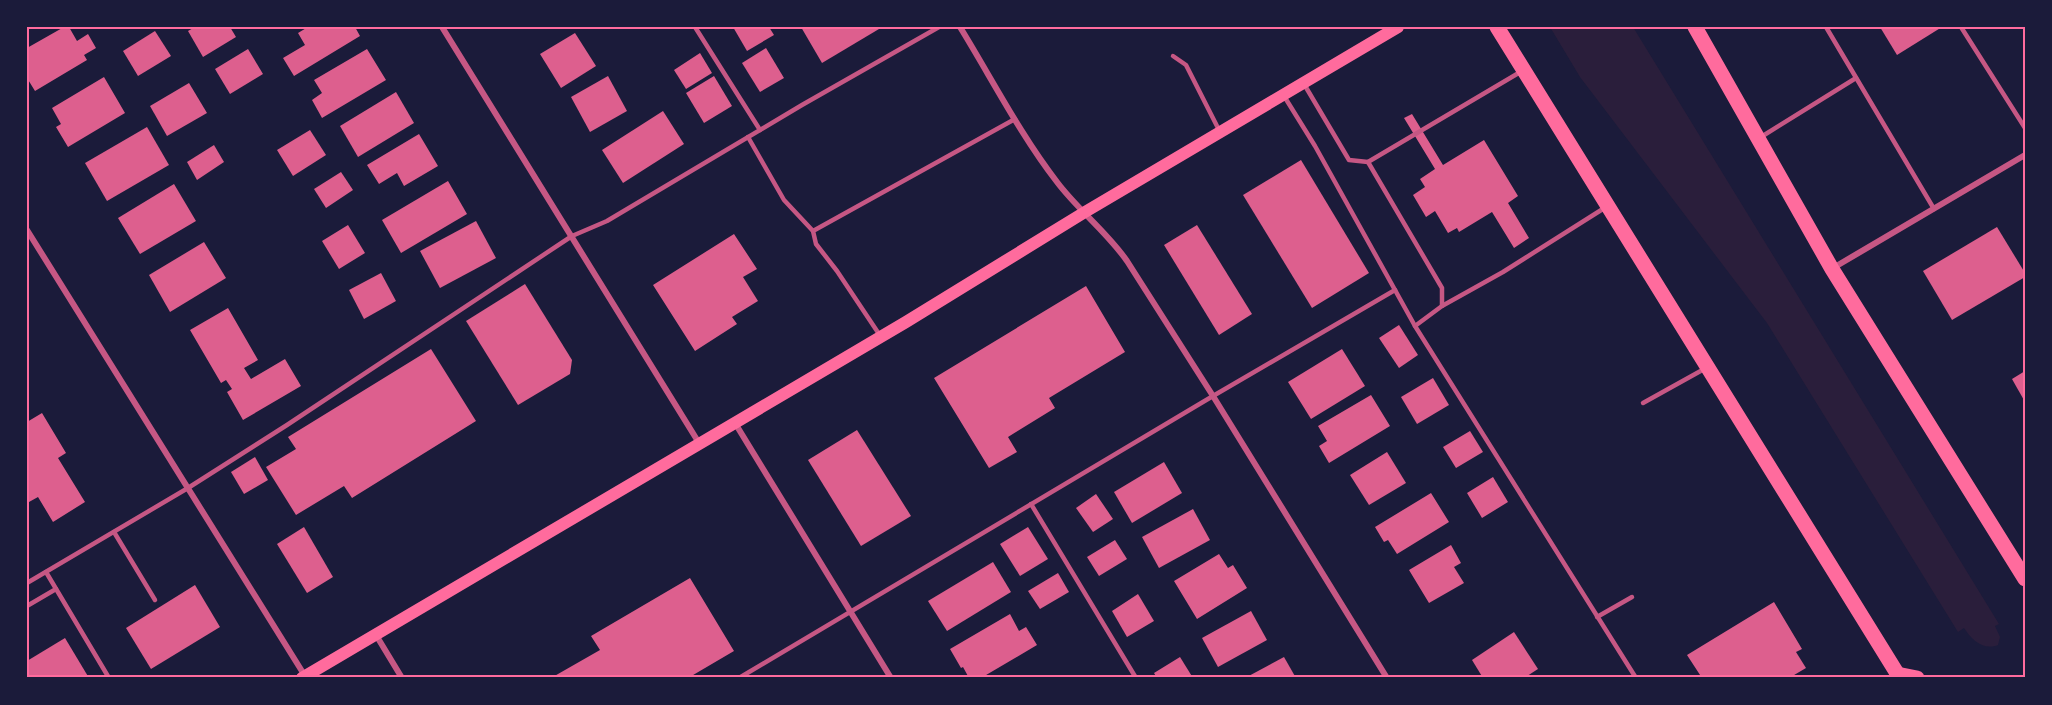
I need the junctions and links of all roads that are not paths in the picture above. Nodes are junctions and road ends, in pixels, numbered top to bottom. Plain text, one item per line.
1 (442, 27) edge
2 (695, 27) edge
3 (939, 27) edge
4 (960, 27) edge
5 (1398, 27) edge
6 (1497, 27) edge
7 (1695, 27) edge
8 (1826, 27) edge
9 (1960, 27) edge
10 (1173, 56) dead end
11 (1525, 70) junction
12 (1856, 78) junction
13 (1304, 84) junction
14 (1284, 96) junction
15 (1016, 119) junction
16 (2025, 128) edge
17 (760, 130) junction
18 (1220, 132) junction
19 (748, 137) junction
20 (1758, 138) junction
21 (2025, 155) edge
22 (1368, 162) junction
23 (1609, 206) junction
24 (1934, 209) junction
25 (1085, 212) junction
26 (27, 230) edge
27 (813, 231) junction
28 (572, 237) junction
29 (1832, 269) junction
30 (1395, 290) junction
31 (1442, 306) junction
32 (1415, 326) junction
33 (881, 336) junction
34 (1708, 367) junction
35 (1213, 396) junction
36 (1643, 403) dead end
37 (735, 423) junction
38 (699, 443) junction
39 (188, 488) junction
40 (1031, 504) junction
41 (114, 532) junction
42 (46, 572) junction
43 (2025, 579) edge
44 (27, 583) edge
45 (56, 589) junction
46 (1632, 597) dead end
47 (154, 600) dead end
48 (27, 606) edge
49 (850, 613) junction
50 (1597, 618) junction
51 (376, 635) junction
52 (1899, 676) edge
53 (303, 677) edge
54 (109, 678) edge
55 (402, 678) edge
56 (739, 678) edge
57 (891, 678) edge
58 (1136, 678) edge
59 (1387, 678) edge
60 (1636, 678) edge
61 (1917, 678) edge

1 - 28 street
2 - 17 lane
3 - 17 lane
4 - 15 street
5 - 13 main road
6 - 11 main road
7 - 20 main road
8 - 12 lane
9 - 16 lane
10 - 18 lane
11 - 22 lane
11 - 23 main road
12 - 20 lane
12 - 24 lane
13 - 14 main road
13 - 22 lane
14 - 18 main road
14 - 30 lane
15 - 25 street
15 - 27 lane
17 - 19 lane
18 - 25 main road
19 - 27 lane
19 - 28 lane
20 - 29 main road
21 - 24 street
22 - 31 lane
23 - 31 lane
23 - 34 main road
24 - 29 street
25 - 33 main road
25 - 35 street
26 - 39 street
27 - 33 lane
28 - 38 street
28 - 39 lane
29 - 43 main road
30 - 32 lane
30 - 35 lane
31 - 32 lane
32 - 50 lane
33 - 37 main road
34 - 36 lane
34 - 52 main road
35 - 40 lane
35 - 59 street
37 - 38 main road
37 - 49 street
38 - 51 main road
39 - 41 lane
39 - 53 street
40 - 49 lane
40 - 58 lane
41 - 42 lane
41 - 47 lane
42 - 44 lane
42 - 45 lane
45 - 48 lane
45 - 54 lane
46 - 50 lane
49 - 56 lane
49 - 57 street
50 - 60 lane
51 - 53 main road
51 - 55 street
52 - 61 main road

